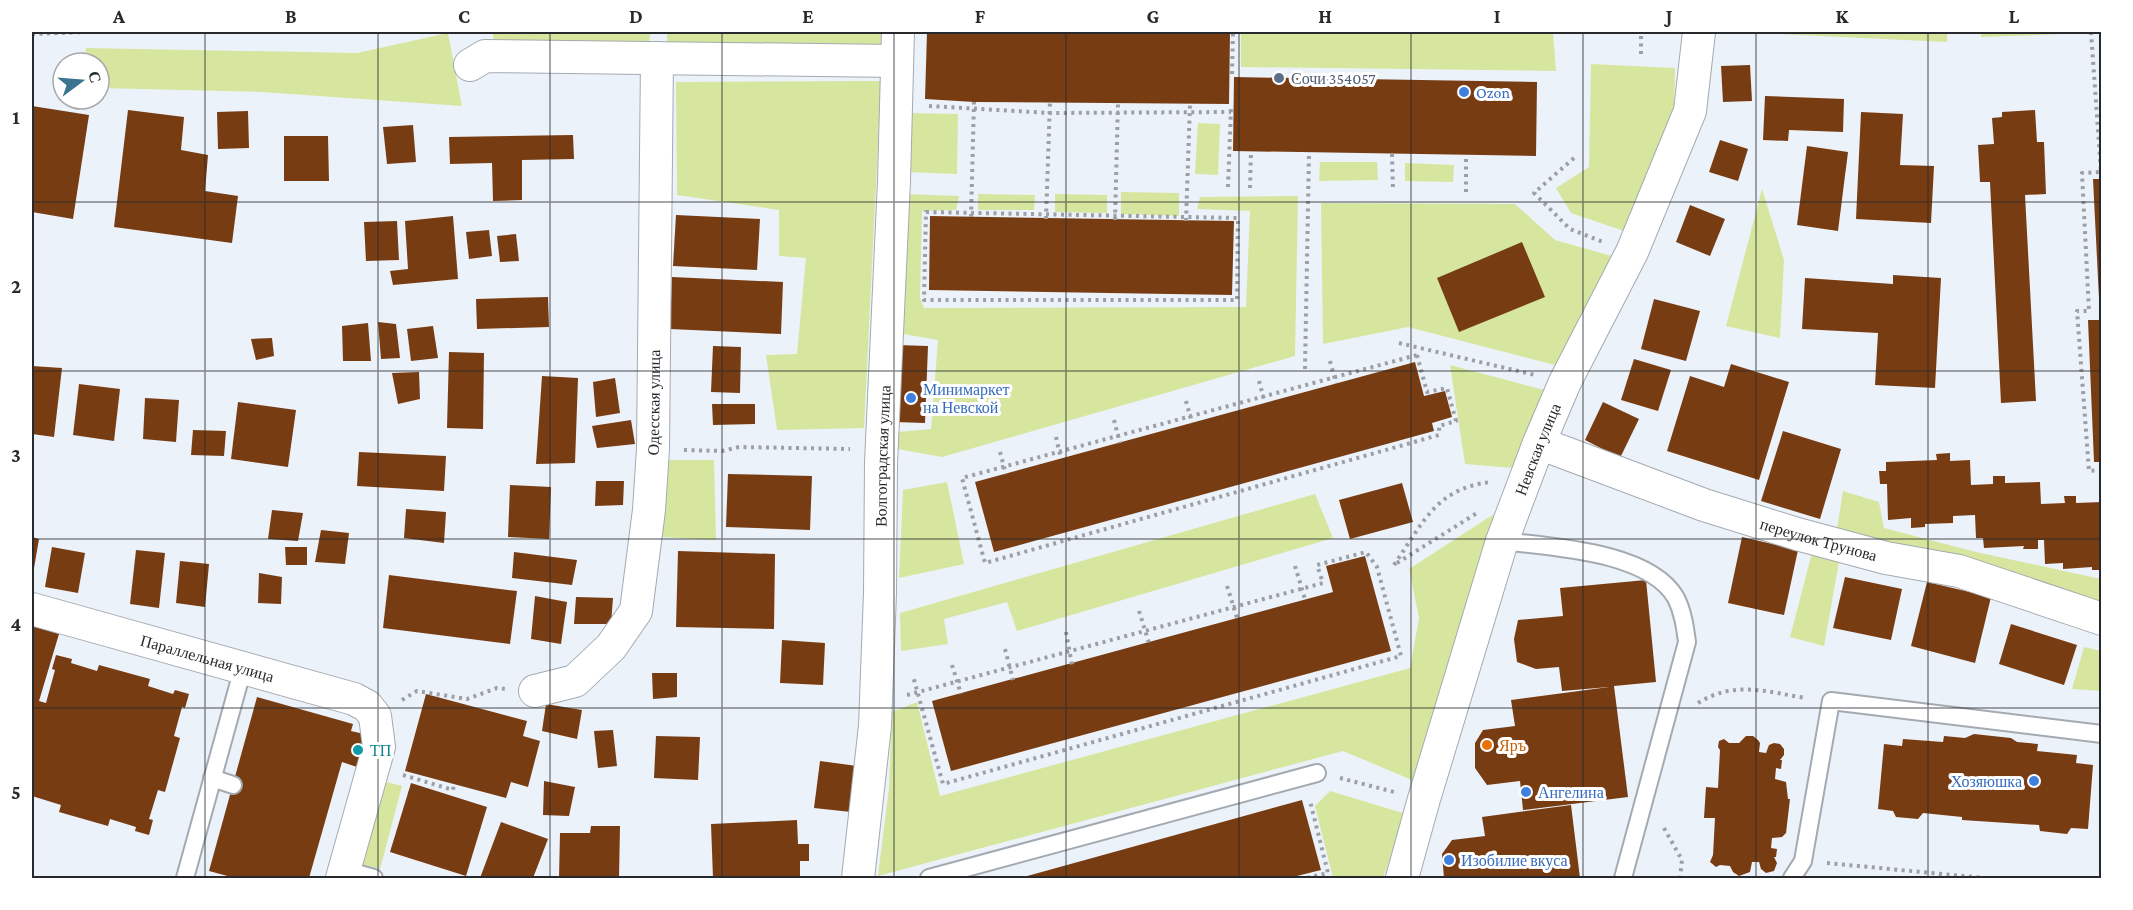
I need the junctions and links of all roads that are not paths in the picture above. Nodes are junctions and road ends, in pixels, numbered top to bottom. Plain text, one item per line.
1 (1699, 32) edge
2 (898, 46) edge
3 (657, 58) junction
4 (470, 65) dead end
5 (1539, 443) junction
6 (1502, 541) junction
7 (32, 609) edge
8 (2102, 619) edge
9 (243, 668) junction
10 (535, 691) road end
11 (2102, 734) edge
12 (1317, 773) road end
13 (212, 778) junction
14 (233, 785) dead end
15 (343, 874) edge
16 (185, 879) edge
17 (374, 879) edge
18 (858, 879) edge
19 (929, 879) edge
20 (1402, 879) edge
21 (1623, 879) edge
22 (1792, 879) edge

1 - 5 street, Невская улица
2 - 3 street
2 - 18 street, Волгоградская улица
3 - 4 street
3 - 10 street, Одесская улица
5 - 6 street, Невская улица
5 - 8 street, переулок Трунова
6 - 20 street, Невская улица
6 - 21 lane
7 - 9 street, Параллельная улица
9 - 13 lane
9 - 15 street, Параллельная улица
11 - 22 lane
12 - 19 lane
13 - 14 lane
13 - 16 lane
15 - 17 lane

